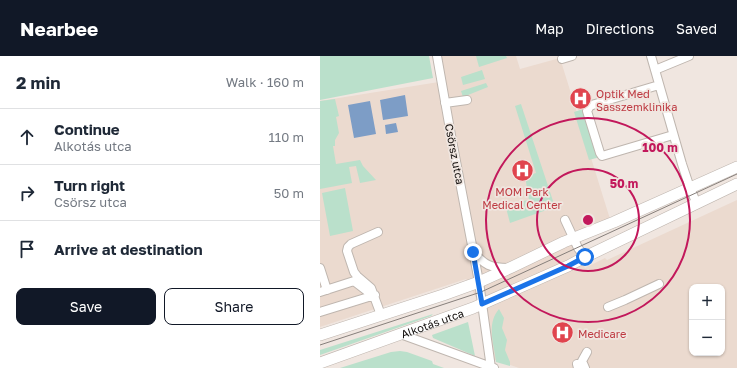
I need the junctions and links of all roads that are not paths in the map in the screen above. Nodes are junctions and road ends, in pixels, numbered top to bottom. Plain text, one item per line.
1 (437, 56) edge
2 (572, 56) edge
3 (652, 56) edge
4 (689, 56) edge
5 (562, 59) dead end
6 (656, 70) junction
7 (659, 84) junction
8 (467, 100) dead end
9 (445, 103) junction
10 (673, 135) junction
11 (737, 167) edge
12 (737, 184) edge
13 (690, 188) junction
14 (696, 204) junction
15 (565, 220) dead end
16 (378, 232) dead end
17 (573, 238) junction
18 (473, 252) junction
19 (585, 257) junction
20 (320, 268) edge
21 (512, 268) junction
22 (479, 282) junction
23 (659, 284) dead end
24 (323, 291) edge
25 (375, 295) junction
26 (482, 304) junction
27 (608, 307) dead end
28 (320, 312) edge
29 (381, 315) junction
30 (403, 334) junction
31 (320, 335) edge
32 (587, 352) dead end
33 (320, 363) edge
34 (492, 368) edge
35 (585, 368) edge

1 - 9 street, Csörsz utca
2 - 5 street
3 - 6 street
4 - 6 street
6 - 7 street
7 - 10 street
7 - 10 street
8 - 9 street
9 - 18 street, Csörsz utca
10 - 13 street
11 - 13 main road
12 - 14 main road, Alkotás utca
13 - 14 street
13 - 17 main road
14 - 19 main road, Alkotás utca
15 - 17 street
16 - 25 street
17 - 19 street
17 - 21 main road
18 - 21 street
18 - 22 street, Csörsz utca
19 - 26 main road, Alkotás utca
20 - 24 street
21 - 22 main road
22 - 26 street, Csörsz utca
22 - 29 main road
23 - 27 street
24 - 25 street
25 - 28 street
25 - 29 street
26 - 30 main road, Alkotás utca
26 - 34 street, Csörsz utca
29 - 31 main road
30 - 33 main road, Alkotás utca
30 - 34 street
32 - 35 street

